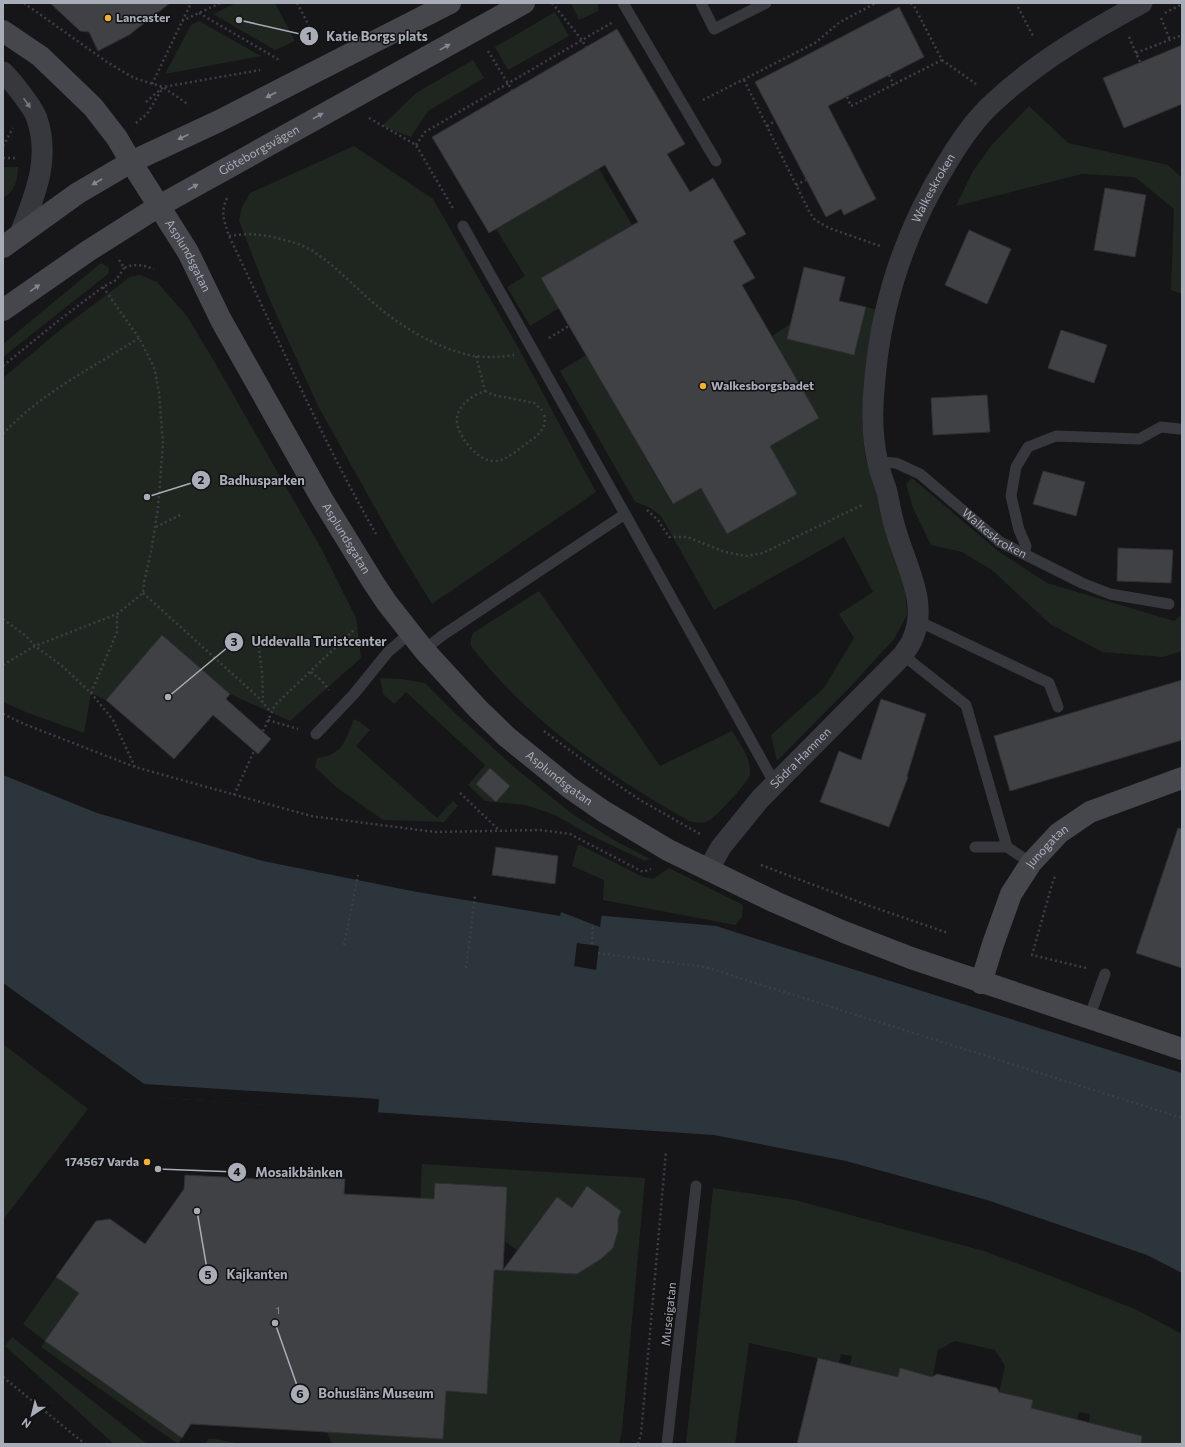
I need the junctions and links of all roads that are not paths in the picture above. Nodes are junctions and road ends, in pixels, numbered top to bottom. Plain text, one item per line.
1 (450, 3) edge
2 (524, 3) edge
3 (700, 3) edge
4 (766, 3) edge
5 (626, 8) edge
6 (1148, 11) edge
7 (3, 31) edge
8 (3, 72) edge
9 (716, 161) dead end
10 (131, 162) junction
11 (159, 206) junction
12 (463, 226) road end
13 (11, 241) edge
14 (3, 310) edge
15 (1180, 428) dead end
16 (878, 462) junction
17 (625, 514) junction
18 (1024, 554) junction
19 (1169, 604) dead end
20 (918, 621) junction
21 (410, 633) junction
22 (424, 650) junction
23 (903, 655) junction
24 (1058, 707) dead end
25 (316, 734) road end
26 (1182, 778) edge
27 (775, 784) junction
28 (975, 847) dead end
29 (1007, 847) junction
30 (1031, 863) junction
31 (708, 870) junction
32 (1105, 974) road end
33 (981, 983) junction
34 (1089, 1018) junction
35 (1182, 1049) edge
36 (696, 1186) dead end
37 (667, 1444) edge

1 -> 10 street
11 -> 2 street, Göteborgsvägen
3 - 4 lane
5 - 9 lane
6 - 16 street, Walkeskroken
7 - 10 street, Asplundsgatan
8 -> 13 street
10 - 11 street, Asplundsgatan
10 -> 13 street
14 -> 11 street, Göteborgsvägen
11 - 21 street, Asplundsgatan
12 - 17 lane
15 - 18 lane, Walkeskroken
16 - 18 lane, Walkeskroken
16 - 20 street, Walkeskroken
17 - 22 lane
17 - 27 lane
18 - 19 lane
20 - 23 street, Walkeskroken
20 - 24 lane
21 - 22 street, Asplundsgatan
21 - 25 lane
22 - 31 street, Asplundsgatan
23 - 27 street, Södra Hamnen
23 - 29 lane
26 - 30 street, Junogatan
27 - 31 street, Södra Hamnen
28 - 29 lane
29 - 30 lane
30 - 33 street, Junogatan
31 - 33 street, Asplundsgatan
32 - 34 lane
33 - 34 street, Asplundsgatan
34 - 35 street, Asplundsgatan
36 - 37 lane, Museigatan

